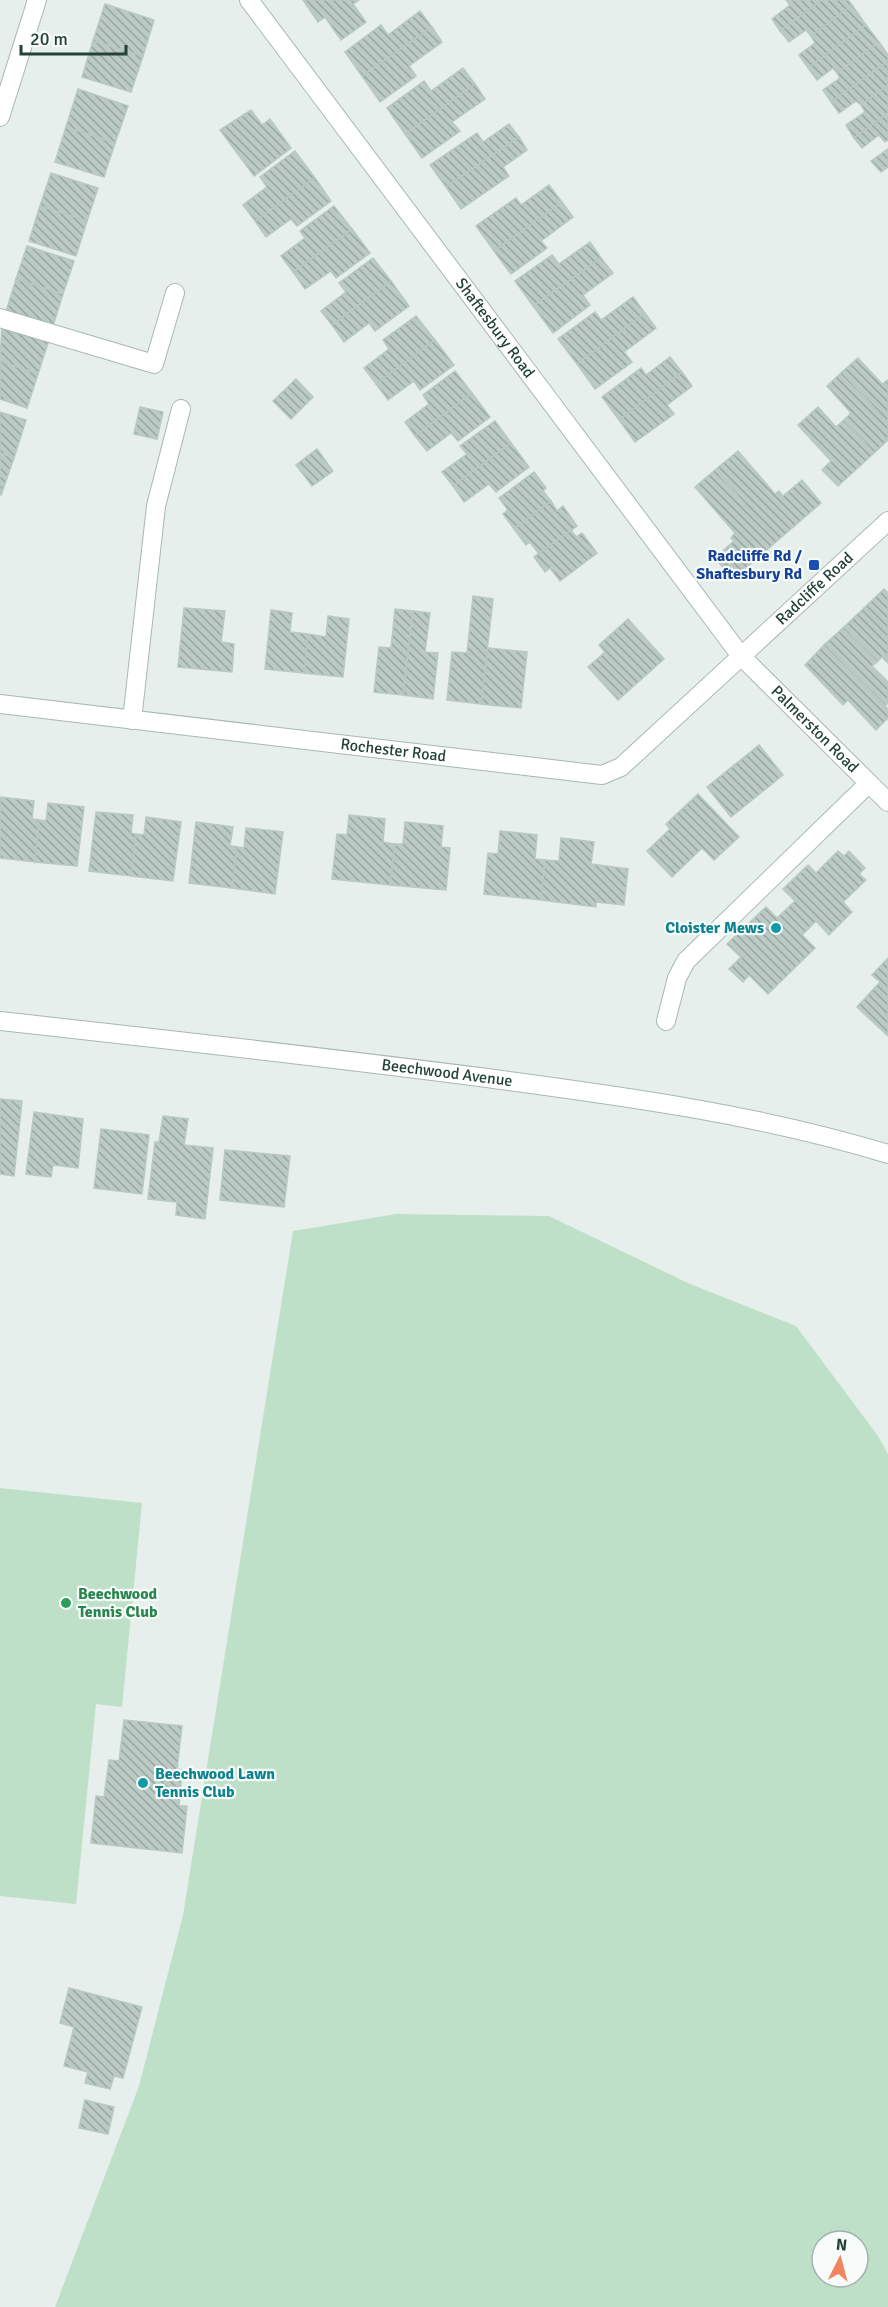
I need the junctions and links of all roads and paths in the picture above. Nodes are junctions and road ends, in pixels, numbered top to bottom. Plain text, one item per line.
1 (37, 0) edge
2 (249, 0) edge
3 (0, 117) edge
4 (175, 293) dead end
5 (0, 318) edge
6 (181, 409) dead end
7 (888, 521) edge
8 (741, 656) junction
9 (0, 704) edge
10 (132, 720) junction
11 (869, 783) junction
12 (888, 802) edge
13 (666, 1021) dead end
14 (0, 1022) edge
15 (888, 1154) edge

1 - 3 street
2 - 8 street, Shaftesbury Road
4 - 5 street
6 - 10 street
7 - 8 street, Radcliffe Road
8 - 10 street, Rochester Road
8 - 11 street, Palmerston Road
9 - 10 street, Rochester Road
11 - 12 street, Palmerston Road
11 - 13 street
14 - 15 street, Beechwood Avenue

